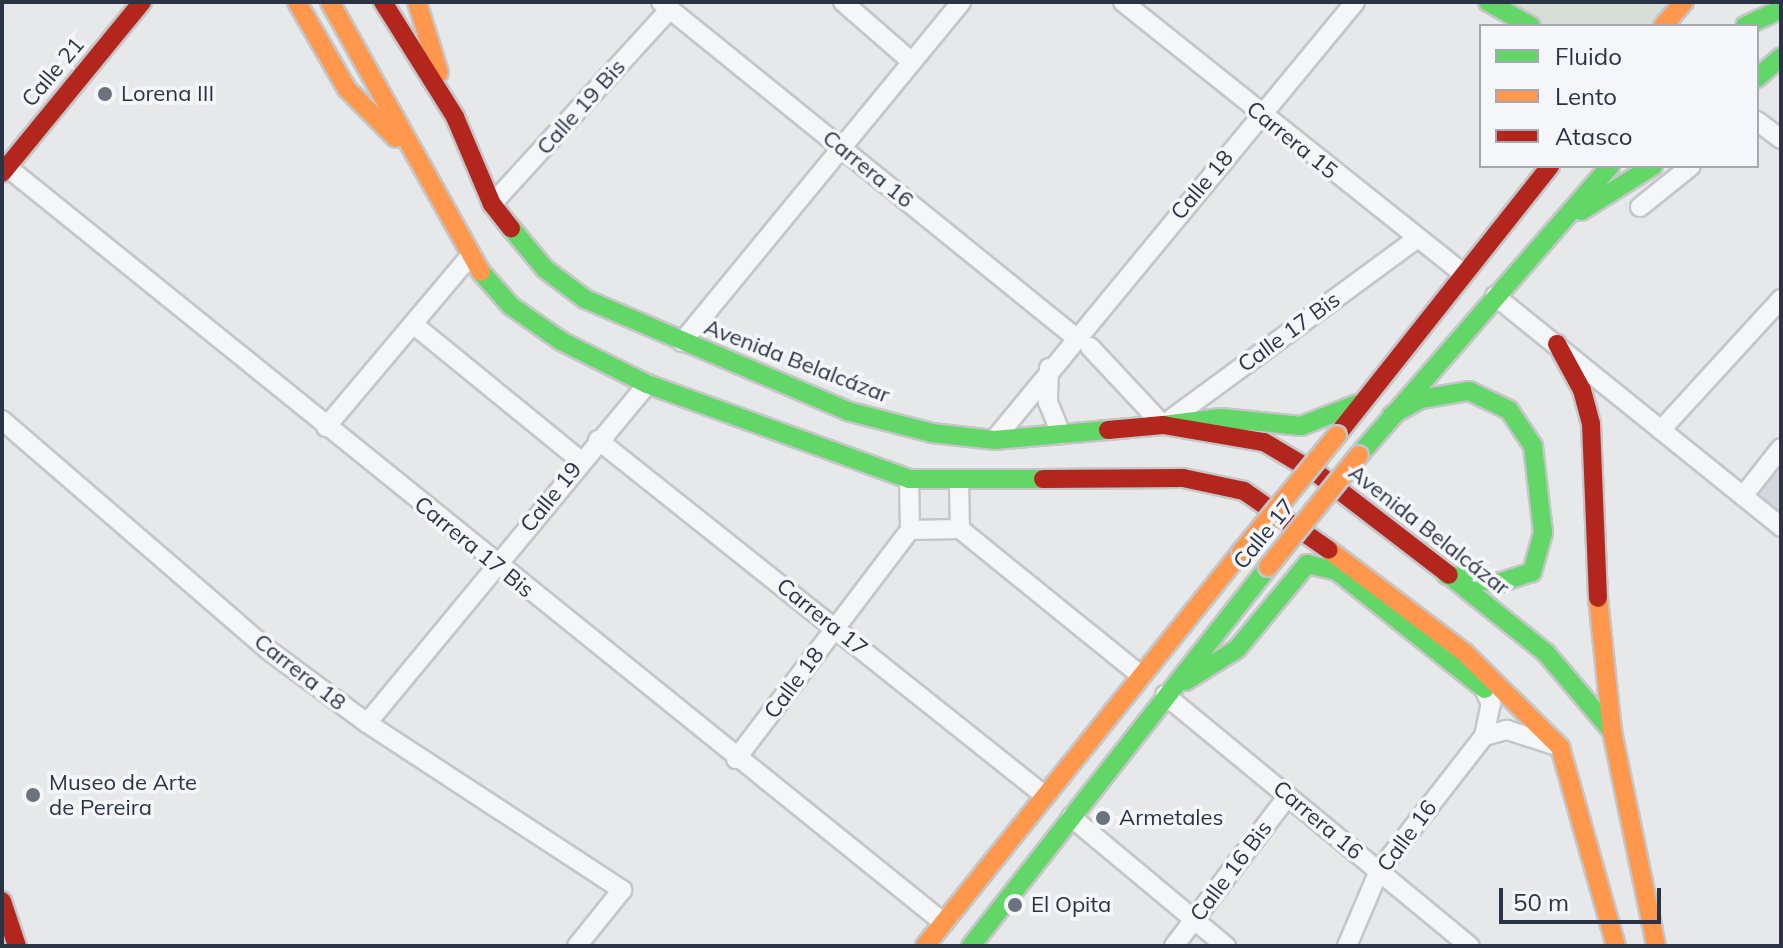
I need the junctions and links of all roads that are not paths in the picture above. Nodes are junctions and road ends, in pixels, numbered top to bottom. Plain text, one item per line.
1 (142, 2) edge
2 (297, 2) edge
3 (330, 2) edge
4 (383, 2) edge
5 (417, 2) edge
6 (843, 2) edge
7 (961, 2) edge
8 (1123, 2) edge
9 (1355, 2) edge
10 (1684, 2) edge
11 (1753, 2) edge
12 (1490, 3) edge
13 (665, 6) edge
14 (1781, 9) edge
15 (1501, 24) edge
16 (1527, 24) edge
17 (1665, 24) edge
18 (1734, 24) edge
19 (1749, 24) edge
20 (1781, 57) edge
21 (912, 62) junction
22 (1759, 76) edge
23 (1261, 114) junction
24 (455, 117) junction
25 (1759, 122) edge
26 (1781, 139) edge
27 (842, 148) junction
28 (414, 155) junction
29 (6, 160) edge
30 (1525, 168) edge
31 (1548, 168) edge
32 (1608, 168) edge
33 (1650, 168) edge
34 (1689, 168) edge
35 (492, 204) junction
36 (1640, 207) dead end
37 (1560, 223) junction
38 (1415, 240) junction
39 (469, 257) junction
40 (1464, 274) junction
41 (1495, 296) junction
42 (1781, 299) edge
43 (413, 324) junction
44 (682, 342) junction
45 (1082, 342) junction
46 (1557, 344) junction
47 (1049, 368) junction
48 (647, 384) junction
49 (1378, 390) junction
50 (1392, 415) junction
51 (2, 420) edge
52 (1163, 425) junction
53 (326, 427) junction
54 (1661, 430) junction
55 (1061, 434) junction
56 (598, 440) junction
57 (994, 440) junction
58 (1781, 448) edge
59 (581, 461) junction
60 (909, 479) junction
61 (959, 483) junction
62 (1743, 496) junction
63 (1781, 527) edge
64 (960, 529) junction
65 (910, 530) junction
66 (496, 565) junction
67 (1447, 575) junction
68 (836, 628) junction
69 (1465, 653) junction
70 (1140, 675) junction
71 (1485, 689) junction
72 (1165, 695) junction
73 (367, 723) junction
74 (1612, 731) junction
75 (1484, 736) junction
76 (1560, 747) junction
77 (736, 759) junction
78 (1044, 795) junction
79 (1288, 796) junction
80 (1071, 817) junction
81 (1379, 871) junction
82 (2, 901) edge
83 (1194, 920) junction
84 (944, 923) junction
85 (17, 946) edge
86 (577, 946) edge
87 (925, 946) edge
88 (972, 946) edge
89 (1174, 946) edge
90 (1226, 946) edge
91 (1347, 946) edge
92 (1470, 946) edge
93 (1616, 946) edge
94 (1656, 946) edge

1 - 29 main road, Calle 21
2 - 28 main road
3 - 28 main road
4 - 24 main road, Avenida Belalcázar
5 - 24 main road
6 - 21 street
7 - 21 street
8 - 23 street, Carrera 15
9 - 23 street, Calle 18
10 - 17 main road
11 - 18 main road
12 - 15 main road
12 - 16 main road
13 - 27 street, Carrera 16
13 - 35 street, Calle 19 Bis
14 - 19 main road
20 - 22 main road
21 - 27 street
23 - 38 street, Carrera 15
23 - 45 street, Calle 18
24 - 35 main road, Avenida Belalcázar
25 - 26 street
27 - 44 street
27 - 45 street, Carrera 16
28 - 39 main road
29 - 53 street, Carrera 17 Bis
30 - 40 main road
31 - 40 main road, Calle 17
32 - 37 main road, Calle 17
33 - 37 main road
34 - 36 street
35 - 44 main road, Avenida Belalcázar
37 - 41 main road, Calle 17
38 - 40 street, Carrera 15
38 - 52 street, Calle 17 Bis
39 - 43 street
39 - 48 main road
40 - 49 main road, Calle 17
41 - 46 street
41 - 50 main road, Calle 17
42 - 54 street
43 - 53 street
43 - 59 street
44 - 57 main road, Avenida Belalcázar
45 - 47 street, Calle 18
45 - 52 street, Carrera 16
46 - 54 street
46 - 74 main road
47 - 55 street
47 - 57 street, Calle 18
48 - 56 street, Calle 19
48 - 60 main road
49 - 52 main road
49 - 70 main road, Calle 17, bridge
50 - 67 main road
50 - 72 main road, Calle 17, bridge
51 - 73 street, Carrera 18
52 - 55 main road, Avenida Belalcázar
52 - 67 main road, Avenida Belalcázar
53 - 66 street, Carrera 17 Bis
54 - 62 street
55 - 57 main road, Avenida Belalcázar
56 - 59 street, Calle 19
56 - 68 street, Carrera 17
58 - 62 street
59 - 66 street, Calle 19
60 - 61 main road
60 - 65 street
61 - 64 street
61 - 69 main road
62 - 63 street
64 - 65 street
64 - 70 street
65 - 68 street, Calle 18
66 - 73 street, Calle 19
66 - 77 street, Carrera 17 Bis
67 - 74 main road, Avenida Belalcázar
68 - 77 street, Calle 18
68 - 78 street, Carrera 17
69 - 71 street
69 - 76 main road
70 - 78 main road, Calle 17
71 - 72 main road
71 - 75 street
72 - 79 street, Carrera 16
72 - 80 main road, Calle 17
73 - 86 street, Carrera 18
74 - 94 main road, Avenida Belalcázar
75 - 76 street
75 - 81 street, Calle 16
76 - 93 main road
77 - 84 street, Carrera 17 Bis
78 - 84 main road, Calle 17
79 - 81 street, Carrera 16
79 - 83 street, Calle 16 Bis
80 - 83 street
80 - 88 main road, Calle 17
81 - 91 street, Calle 16
81 - 92 street, Carrera 16
82 - 85 main road
83 - 89 street, Calle 16 Bis
83 - 90 street
84 - 87 main road, Calle 17

